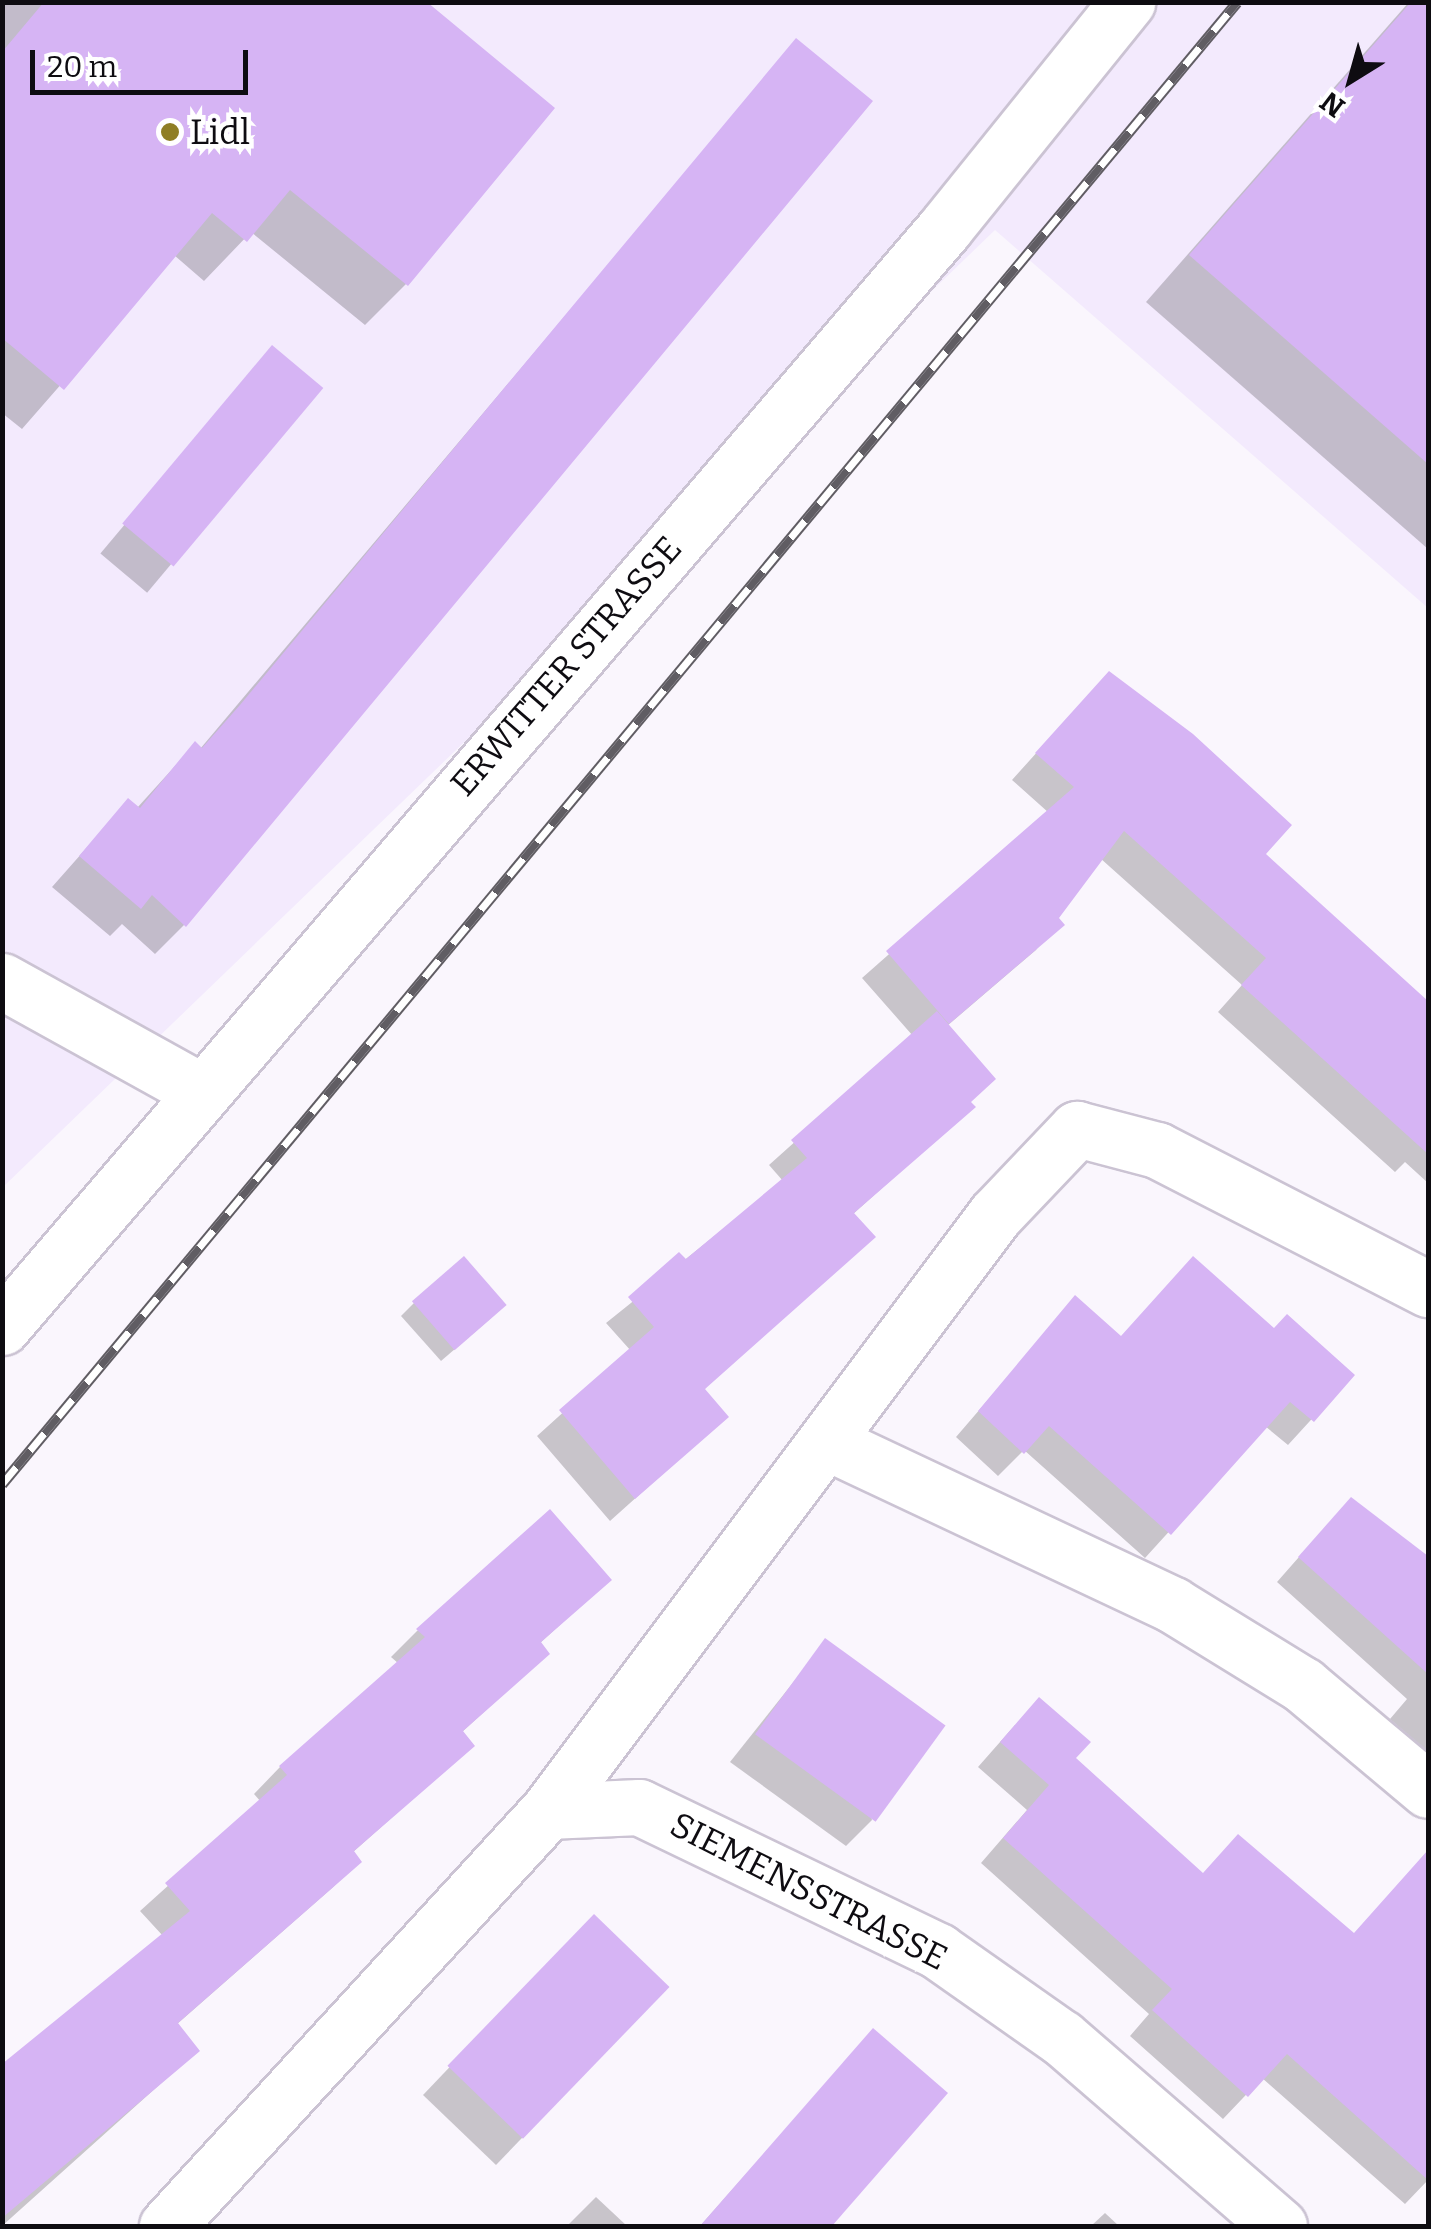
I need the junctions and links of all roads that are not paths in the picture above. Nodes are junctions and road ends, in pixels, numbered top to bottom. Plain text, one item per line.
1 (1126, 2) edge
2 (2, 981) edge
3 (199, 1090) junction
4 (1428, 1289) edge
5 (2, 1326) edge
6 (827, 1442) junction
7 (1428, 1790) edge
8 (548, 1811) junction
9 (167, 2226) edge
10 (1279, 2226) edge

1 - 3 street, ERWITTER STRASSE
2 - 3 street
3 - 5 street, ERWITTER STRASSE
4 - 6 street
6 - 7 street
6 - 8 street
8 - 9 street
8 - 10 street, SIEMENSSTRASSE

